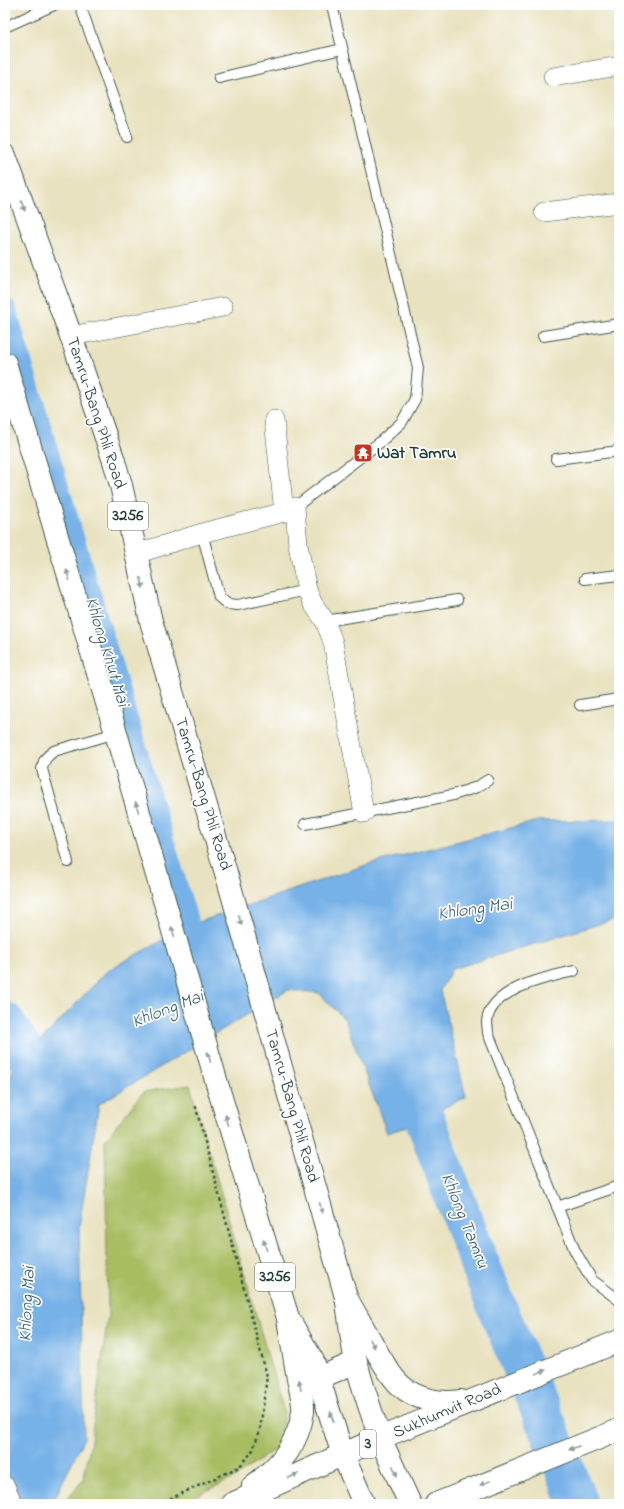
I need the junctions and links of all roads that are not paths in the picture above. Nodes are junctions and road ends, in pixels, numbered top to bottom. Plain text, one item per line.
1 (54, 5) edge
2 (80, 5) edge
3 (332, 5) edge
4 (5, 27) edge
5 (342, 49) junction
6 (619, 66) edge
7 (553, 77) dead end
8 (219, 78) dead end
9 (127, 137) dead end
10 (5, 156) edge
11 (619, 203) edge
12 (544, 212) dead end
13 (223, 307) dead end
14 (619, 324) edge
15 (71, 336) junction
16 (544, 336) dead end
17 (5, 363) edge
18 (274, 420) dead end
19 (619, 451) edge
20 (556, 459) dead end
21 (289, 510) junction
22 (202, 533) junction
23 (136, 554) junction
24 (619, 575) edge
25 (585, 579) dead end
26 (307, 590) junction
27 (457, 600) dead end
28 (325, 621) junction
29 (619, 699) edge
30 (580, 704) dead end
31 (116, 733) junction
32 (488, 780) dead end
33 (364, 813) junction
34 (305, 824) dead end
35 (68, 862) dead end
36 (574, 971) dead end
37 (619, 1186) edge
38 (557, 1208) junction
39 (346, 1297) junction
40 (619, 1300) edge
41 (288, 1318) junction
42 (609, 1345) edge
43 (356, 1362) junction
44 (319, 1378) junction
45 (475, 1399) junction
46 (615, 1432) edge
47 (380, 1438) junction
48 (343, 1454) junction
49 (5, 1486) edge
50 (13, 1504) edge
51 (227, 1504) edge
52 (232, 1504) edge
53 (364, 1504) edge
54 (410, 1504) edge
55 (436, 1504) edge

1 - 4 lane
2 - 9 lane
3 - 5 lane
5 - 8 lane
5 - 21 lane
6 - 7 street
10 -> 15 main road, Tamru-Bang Phli Road / 3256
11 - 12 street
13 - 15 street
14 - 16 lane
15 - 23 main road, Tamru-Bang Phli Road / 3256
31 -> 17 main road, 3256
18 - 21 street
19 - 20 lane
21 - 22 street
21 - 26 street
22 - 23 street
22 - 26 lane
23 -> 39 main road, Tamru-Bang Phli Road / 3256
24 - 25 lane
26 - 28 street
27 - 28 lane
28 - 33 street
29 - 30 lane
31 - 35 lane
41 -> 31 main road, 3256
32 - 33 lane
33 - 34 lane
36 - 38 lane
37 - 38 lane
38 - 40 lane
39 - 43 main road, Tamru-Bang Phli Road / 3256
39 -> 45 main road
41 - 44 main road, 3256
51 -> 41 main road
45 -> 42 main road, Sukhumvit Road / 3
43 - 44 main road
43 - 47 main road, Tamru-Bang Phli Road / 3256
48 -> 44 main road, 3256
45 - 47 main road, Sukhumvit Road / 3
46 -> 55 main road
47 - 48 main road, Sukhumvit Road / 3
47 -> 54 main road, Tamru-Bang Phli Road
52 -> 48 main road, Sukhumvit Road / 3
48 - 53 main road
49 - 50 street

